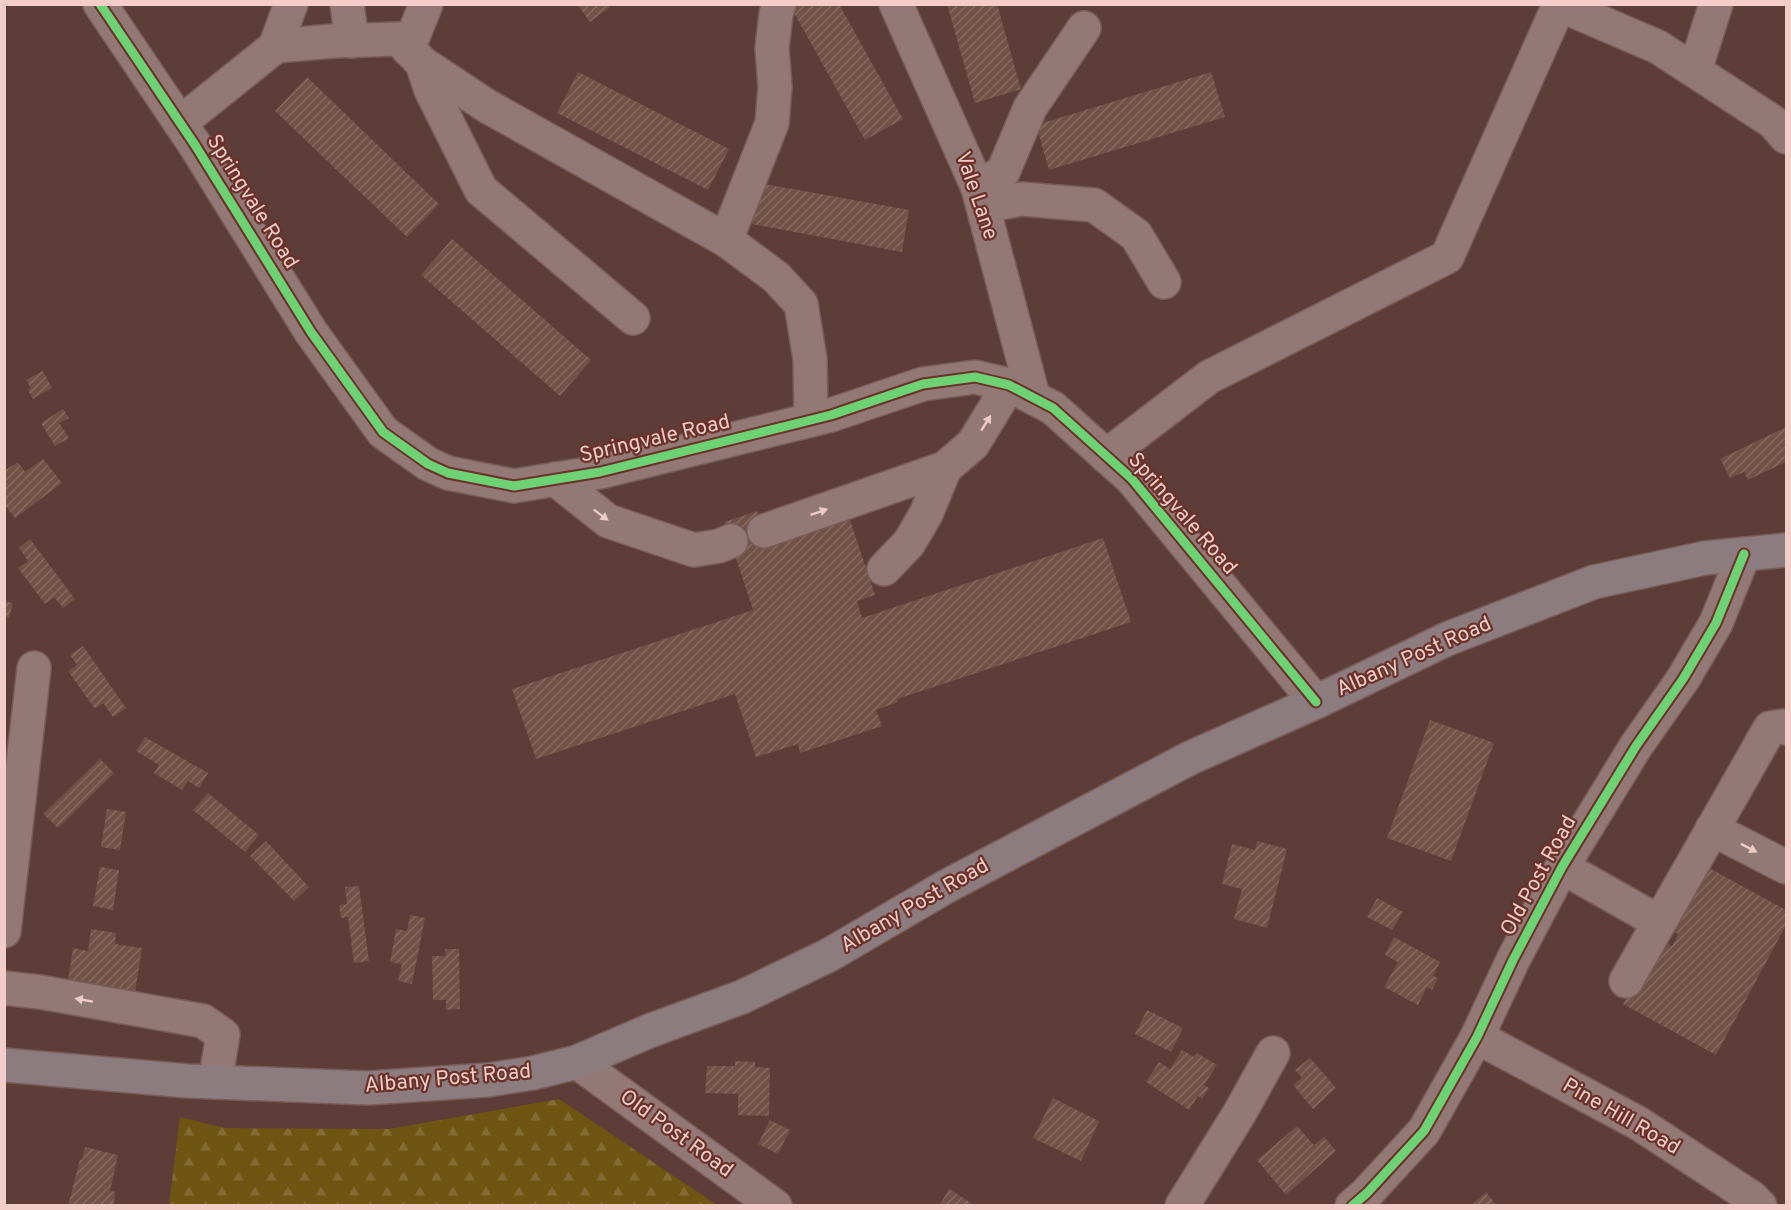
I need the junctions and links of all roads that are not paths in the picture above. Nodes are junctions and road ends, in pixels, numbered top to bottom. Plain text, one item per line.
1 (100, 4) edge
2 (291, 4) edge
3 (348, 4) edge
4 (426, 4) edge
5 (779, 4) edge
6 (896, 4) edge
7 (1716, 4) edge
8 (1558, 5) edge
9 (1084, 28) dead end
10 (352, 41) junction
11 (275, 47) junction
12 (415, 56) junction
13 (1695, 70) junction
14 (180, 123) junction
15 (1786, 136) edge
16 (980, 197) junction
17 (726, 240) junction
18 (1164, 282) dead end
19 (633, 318) dead end
20 (1021, 391) junction
21 (811, 420) junction
22 (1106, 456) junction
23 (945, 468) junction
24 (555, 479) junction
25 (764, 531) dead end
26 (731, 542) dead end
27 (1786, 550) edge
28 (1744, 554) junction
29 (884, 569) dead end
30 (34, 668) dead end
31 (1316, 702) junction
32 (1778, 728) edge
33 (1712, 829) junction
34 (1562, 867) junction
35 (1786, 867) edge
36 (1659, 922) junction
37 (4, 932) edge
38 (1626, 981) dead end
39 (4, 988) edge
40 (1477, 1037) junction
41 (1273, 1053) dead end
42 (577, 1062) junction
43 (4, 1065) edge
44 (215, 1082) junction
45 (775, 1206) edge
46 (1182, 1206) edge
47 (1352, 1206) edge
48 (1760, 1206) edge

1 - 14 street, Springvale Road
2 - 11 street
3 - 10 street
4 - 12 street
5 - 17 street
6 - 16 street, Vale Lane
7 - 13 street
8 - 13 street
8 - 22 street
9 - 16 street
10 - 11 street
10 - 12 street
11 - 14 street
12 - 17 street
12 - 19 street
13 - 15 street
14 - 24 street, Springvale Road
16 - 18 street
16 - 20 street, Vale Lane
17 - 21 street
20 - 21 street, Springvale Road
20 - 22 street, Springvale Road
23 -> 20 street
21 - 24 street, Springvale Road
22 - 31 street, Springvale Road
25 -> 23 street
23 - 29 street
24 -> 26 street
27 - 28 main road, Albany Post Road
28 - 31 main road, Albany Post Road
28 - 34 street, Old Post Road
30 - 37 street
31 - 42 main road, Albany Post Road
32 - 33 street
33 -> 35 street
33 - 36 street
34 - 36 street
34 - 40 street, Old Post Road
36 - 38 street
44 -> 39 street
40 - 47 street, Old Post Road
40 - 48 street, Pine Hill Road
41 - 46 street
42 - 44 main road, Albany Post Road
42 - 45 street, Old Post Road
43 - 44 main road, Albany Post Road

